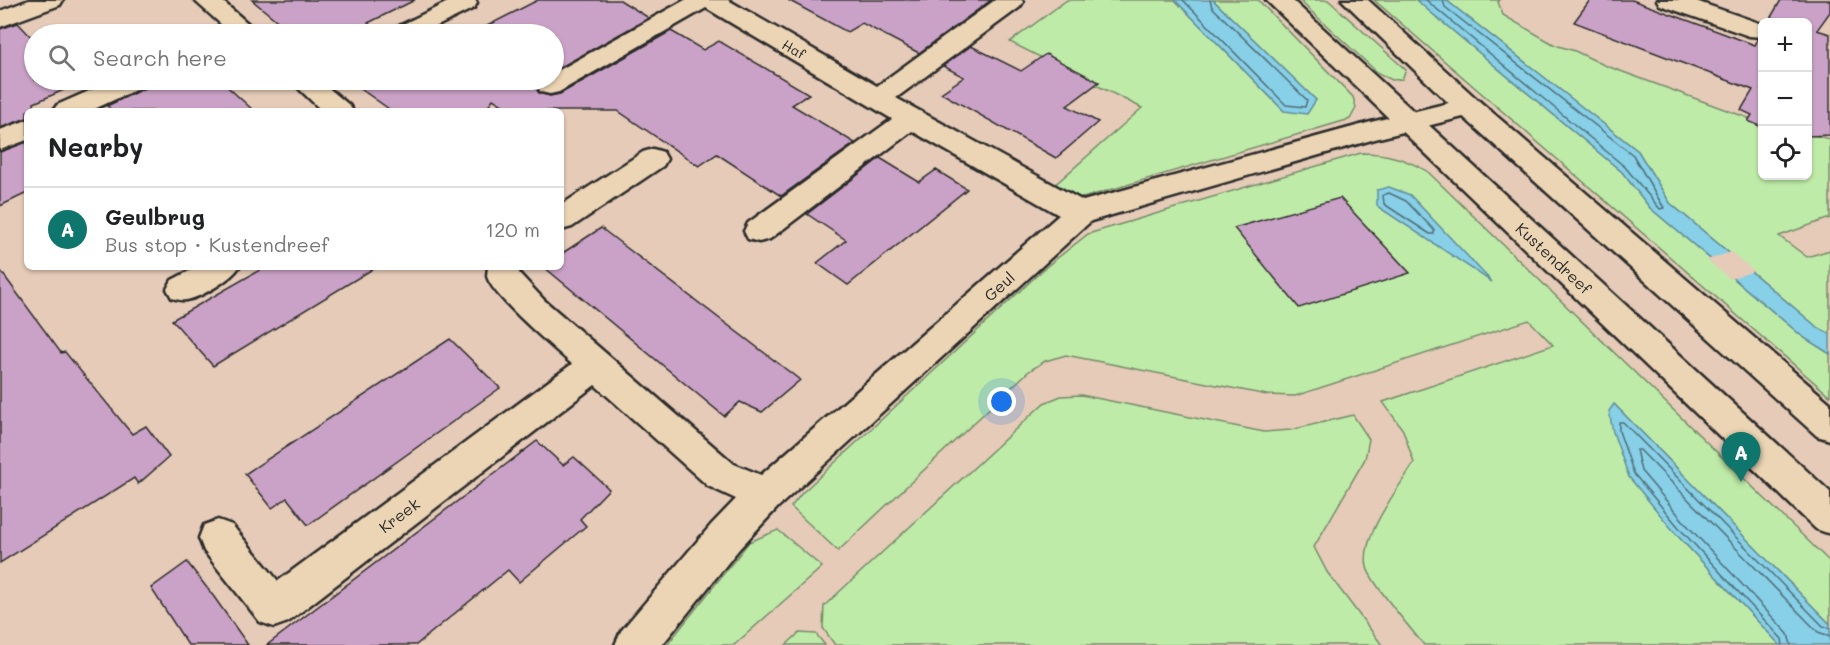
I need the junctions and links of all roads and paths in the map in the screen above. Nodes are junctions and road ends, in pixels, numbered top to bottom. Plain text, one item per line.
1 (51, 0) edge
2 (206, 0) edge
3 (703, 0) edge
4 (710, 0) edge
5 (1007, 0) edge
6 (1278, 0) edge
7 (1354, 0) edge
8 (1669, 0) edge
9 (465, 3) dead end
10 (1732, 10) edge
11 (0, 20) edge
12 (231, 24) edge
13 (422, 24) edge
14 (1758, 32) dead end
15 (564, 78) edge
16 (113, 90) edge
17 (317, 90) edge
18 (878, 98) junction
19 (1469, 107) junction
20 (74, 108) edge
21 (336, 108) edge
22 (910, 118) junction
23 (1408, 121) junction
24 (24, 130) edge
25 (0, 141) edge
26 (653, 159) dead end
27 (1080, 213) junction
28 (564, 217) edge
29 (759, 231) dead end
30 (218, 270) edge
31 (504, 270) edge
32 (183, 289) dead end
33 (595, 366) junction
34 (1830, 425) edge
35 (765, 495) junction
36 (1830, 518) edge
37 (218, 538) dead end
38 (636, 645) edge

1 - 11 street
2 - 12 street
3 - 15 street
4 - 18 street, Haf
5 - 18 street
6 - 23 street, Kustendreef
7 - 19 street
8 - 10 street
9 - 13 street
10 - 14 street
16 - 20 street
17 - 21 street
18 - 22 street, Haf
19 - 23 street, Geul
19 - 34 street
22 - 27 street, Haf
22 - 29 street
23 - 27 street, Geul
23 - 36 street, Kustendreef
24 - 25 street
26 - 28 street
27 - 35 street, Geul
30 - 32 street
31 - 33 street
33 - 35 street
33 - 37 street, Kreek
35 - 38 street, Geul

